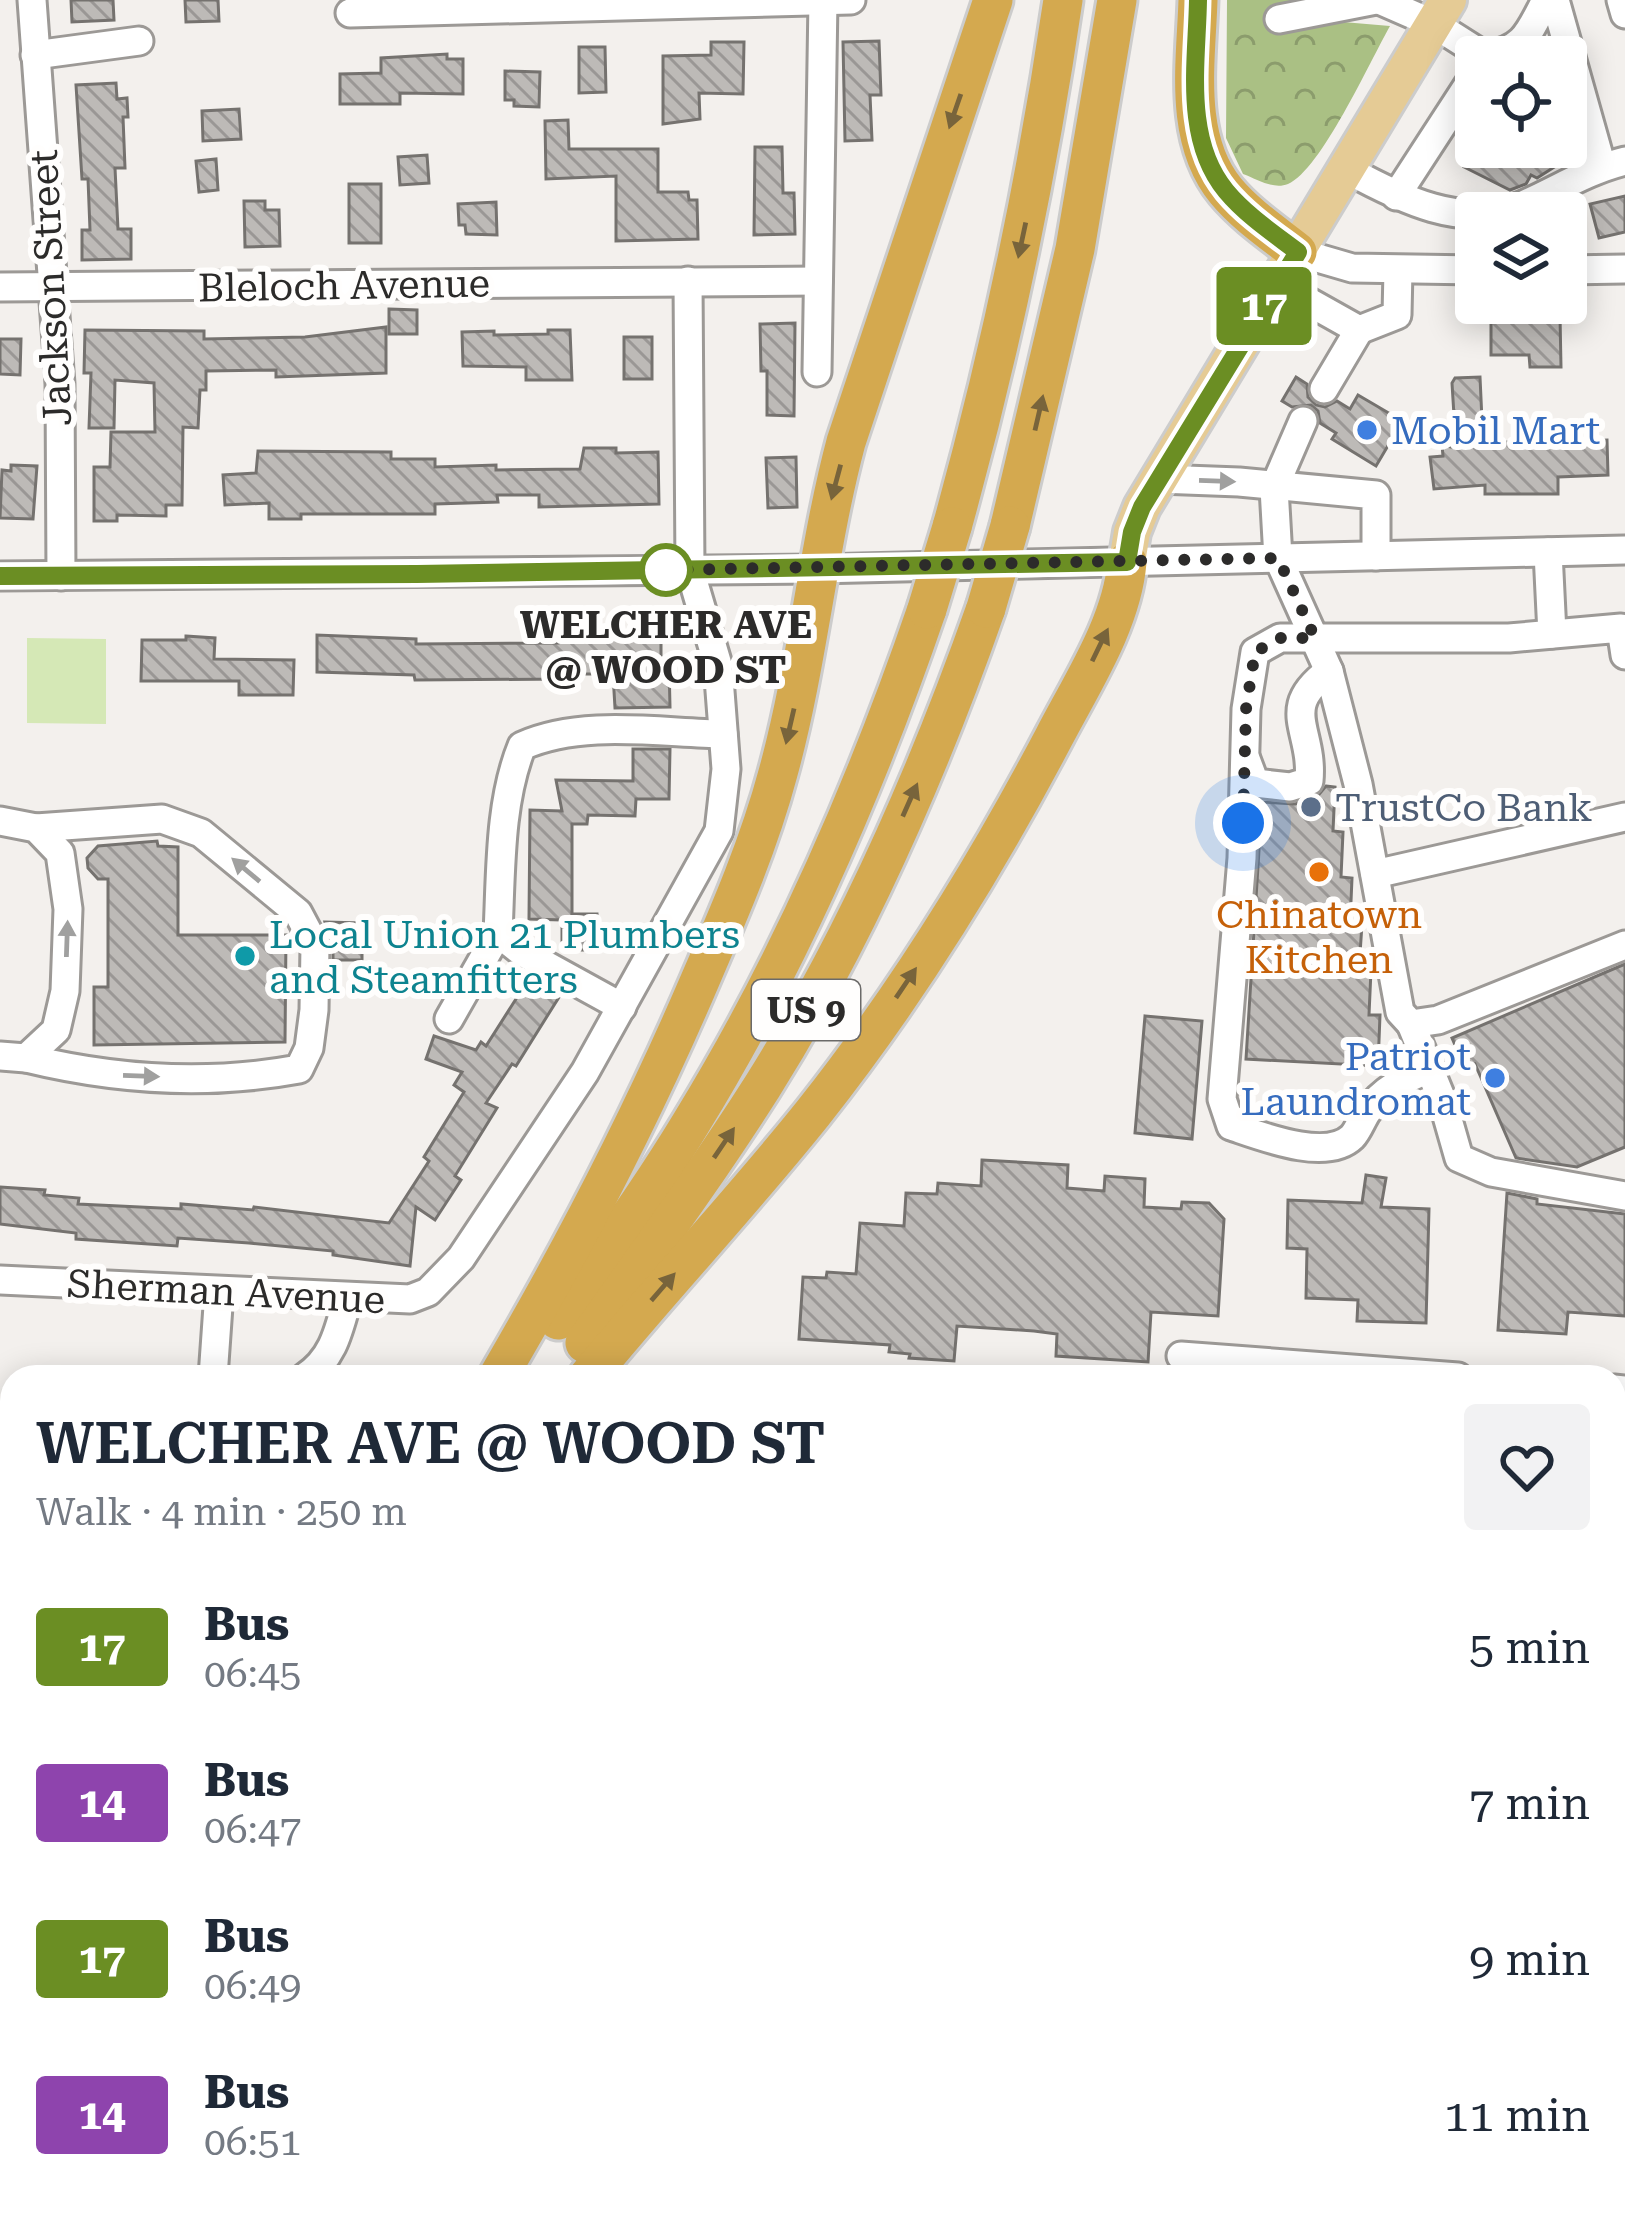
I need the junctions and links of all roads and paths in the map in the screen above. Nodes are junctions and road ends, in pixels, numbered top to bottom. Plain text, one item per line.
1 (32, 0) edge
2 (993, 0) edge
3 (1063, 0) edge
4 (1117, 0) edge
5 (1198, 0) edge
6 (1378, 0) edge
7 (1546, 0) edge
8 (1555, 0) edge
9 (1621, 0) edge
10 (832, 1) edge
11 (495, 6) edge
12 (1441, 12) edge
13 (350, 13) dead end
14 (1625, 14) edge
15 (1280, 19) dead end
16 (1465, 36) edge
17 (1527, 36) edge
18 (139, 41) dead end
19 (35, 55) junction
20 (1455, 105) edge
21 (1614, 164) edge
22 (1348, 170) junction
23 (1396, 196) junction
24 (1287, 268) junction
25 (1625, 269) edge
26 (1455, 270) edge
27 (1587, 270) edge
28 (1398, 271) junction
29 (688, 280) junction
30 (818, 281) junction
31 (0, 287) edge
32 (53, 288) junction
33 (1359, 330) junction
34 (817, 372) dead end
35 (1324, 389) dead end
36 (1303, 422) dead end
37 (1159, 479) junction
38 (1274, 488) junction
39 (1625, 550) edge
40 (1548, 552) junction
41 (1376, 556) junction
42 (1278, 558) junction
43 (1127, 562) junction
44 (817, 569) junction
45 (690, 570) junction
46 (0, 576) edge
47 (61, 576) junction
48 (1552, 634) junction
49 (1624, 636) edge
50 (1315, 638) junction
51 (1328, 670) junction
52 (723, 734) junction
53 (1243, 753) junction
54 (1625, 818) edge
55 (0, 821) edge
56 (36, 828) junction
57 (1375, 874) junction
58 (498, 933) junction
59 (1625, 945) edge
60 (622, 1007) junction
61 (449, 1019) dead end
62 (1411, 1024) junction
63 (13, 1056) edge
64 (1430, 1069) junction
65 (1625, 1196) edge
66 (0, 1280) edge
67 (219, 1292) junction
68 (348, 1297) junction
69 (1180, 1356) dead end
70 (214, 1365) edge
71 (321, 1365) edge
72 (505, 1365) edge
73 (527, 1365) edge
74 (570, 1365) edge
75 (598, 1365) edge
76 (1299, 1365) edge

1 - 19 street, Jackson Street
2 -> 44 highway
3 -> 73 highway, US 9, bridge
74 -> 4 highway, US 9, bridge
5 - 24 highway
6 - 12 street
6 - 15 street
7 - 17 street
8 - 21 street
9 - 14 street
10 - 11 street
10 - 30 street
11 - 13 street
12 - 16 street
12 - 22 main road
18 - 19 street
19 - 32 street, Jackson Street
20 - 23 street
21 - 23 street
22 - 23 street
22 - 24 main road
24 - 28 street
24 - 33 street
24 - 37 main road
25 - 27 street
26 - 28 street
28 - 33 street
29 - 30 street, Bleloch Avenue
29 - 32 street, Bleloch Avenue
29 - 45 street, Sherman Avenue
30 - 34 street
31 - 32 street, Bleloch Avenue
32 - 47 street, Jackson Street
33 - 35 street
36 - 38 street
37 -> 38 street
37 - 43 main road
38 - 41 street
38 - 42 street
39 - 40 street
40 - 41 street
40 - 48 street
41 - 42 street
42 - 43 street
42 - 50 street
43 - 44 street
75 -> 43 highway
44 - 45 street
44 -> 72 highway
45 - 47 street
45 - 52 street, Sherman Avenue
46 - 47 street
48 - 49 street
48 - 50 street
50 - 51 street
50 - 53 street
51 - 53 street
51 - 57 street
52 - 58 street
52 - 60 street, Sherman Avenue
53 - 64 street
54 - 57 street
55 - 56 street
63 -> 56 street
63 -> 56 street
57 - 62 street
58 - 60 street
58 - 61 street
59 - 62 street
60 - 68 street, Sherman Avenue
62 - 64 street
64 - 65 street
66 - 67 street, Sherman Avenue
67 - 68 street, Sherman Avenue
67 - 70 street
68 - 71 street
69 - 76 street

